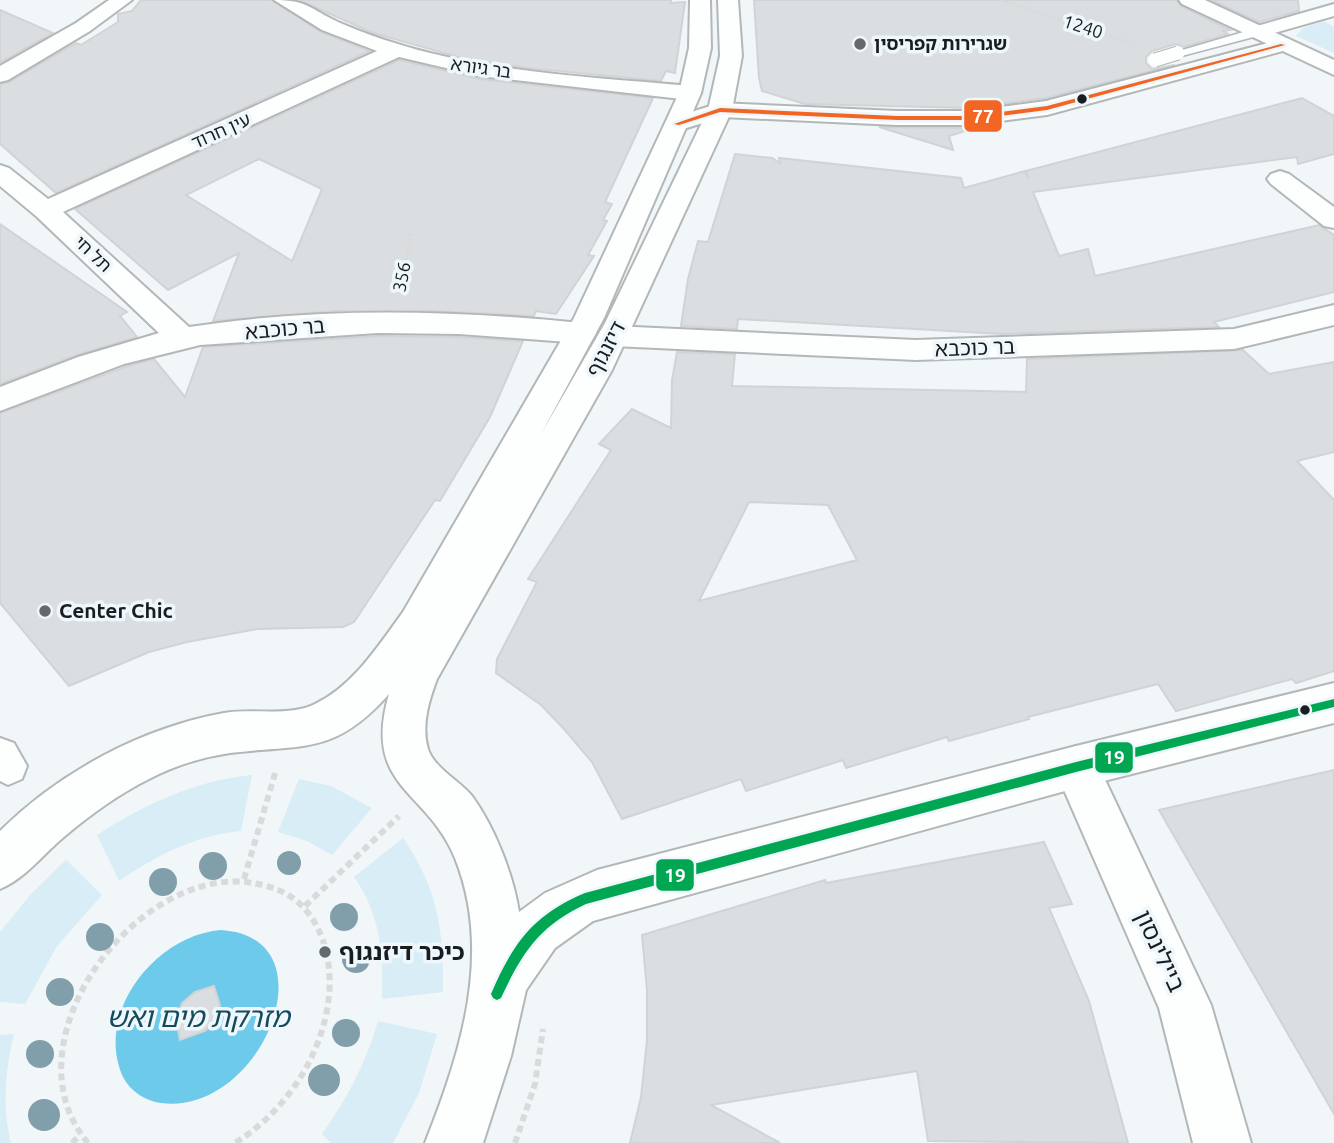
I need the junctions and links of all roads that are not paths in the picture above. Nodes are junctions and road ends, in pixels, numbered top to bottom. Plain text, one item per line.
1 (122, 0) edge
2 (284, 0) edge
3 (700, 0) edge
4 (727, 0) edge
5 (1189, 0) edge
6 (1334, 10) edge
7 (1257, 32) junction
8 (1283, 45) junction
9 (397, 50) junction
10 (1155, 60) dead end
11 (1334, 68) edge
12 (0, 75) edge
13 (690, 93) junction
14 (720, 110) junction
15 (677, 124) junction
16 (0, 173) edge
17 (1280, 179) dead end
18 (45, 210) junction
19 (1334, 220) edge
20 (1334, 314) edge
21 (597, 335) junction
22 (183, 338) junction
23 (0, 400) edge
24 (402, 670) junction
25 (1334, 704) edge
26 (1076, 767) junction
27 (0, 864) edge
28 (497, 994) junction
29 (454, 1143) edge
30 (1222, 1143) edge

1 - 12 street
2 - 9 street, בר גיורא
3 - 13 street, דיזנגוף
4 - 14 street, דיזנגוף
5 - 7 street
6 - 7 street
7 - 8 street
7 - 10 lane, bridge
8 - 11 street
8 - 14 street
9 - 13 street, בר גיורא
9 - 18 street, עין חרוד
13 - 15 street, דיזנגוף
14 - 15 street
14 - 21 street, דיזנגוף
15 - 21 street, דיזנגוף
16 - 18 street, תל חי
17 - 19 street
18 - 22 street, תל חי
20 - 21 street, בר כוכבא
21 - 22 street, בר כוכבא
21 - 24 street, דיזנגוף
22 - 23 street, בר כוכבא
24 - 27 street
24 - 28 street
25 - 26 street
26 - 28 street
26 - 30 street, ביילינסון
28 - 29 street

